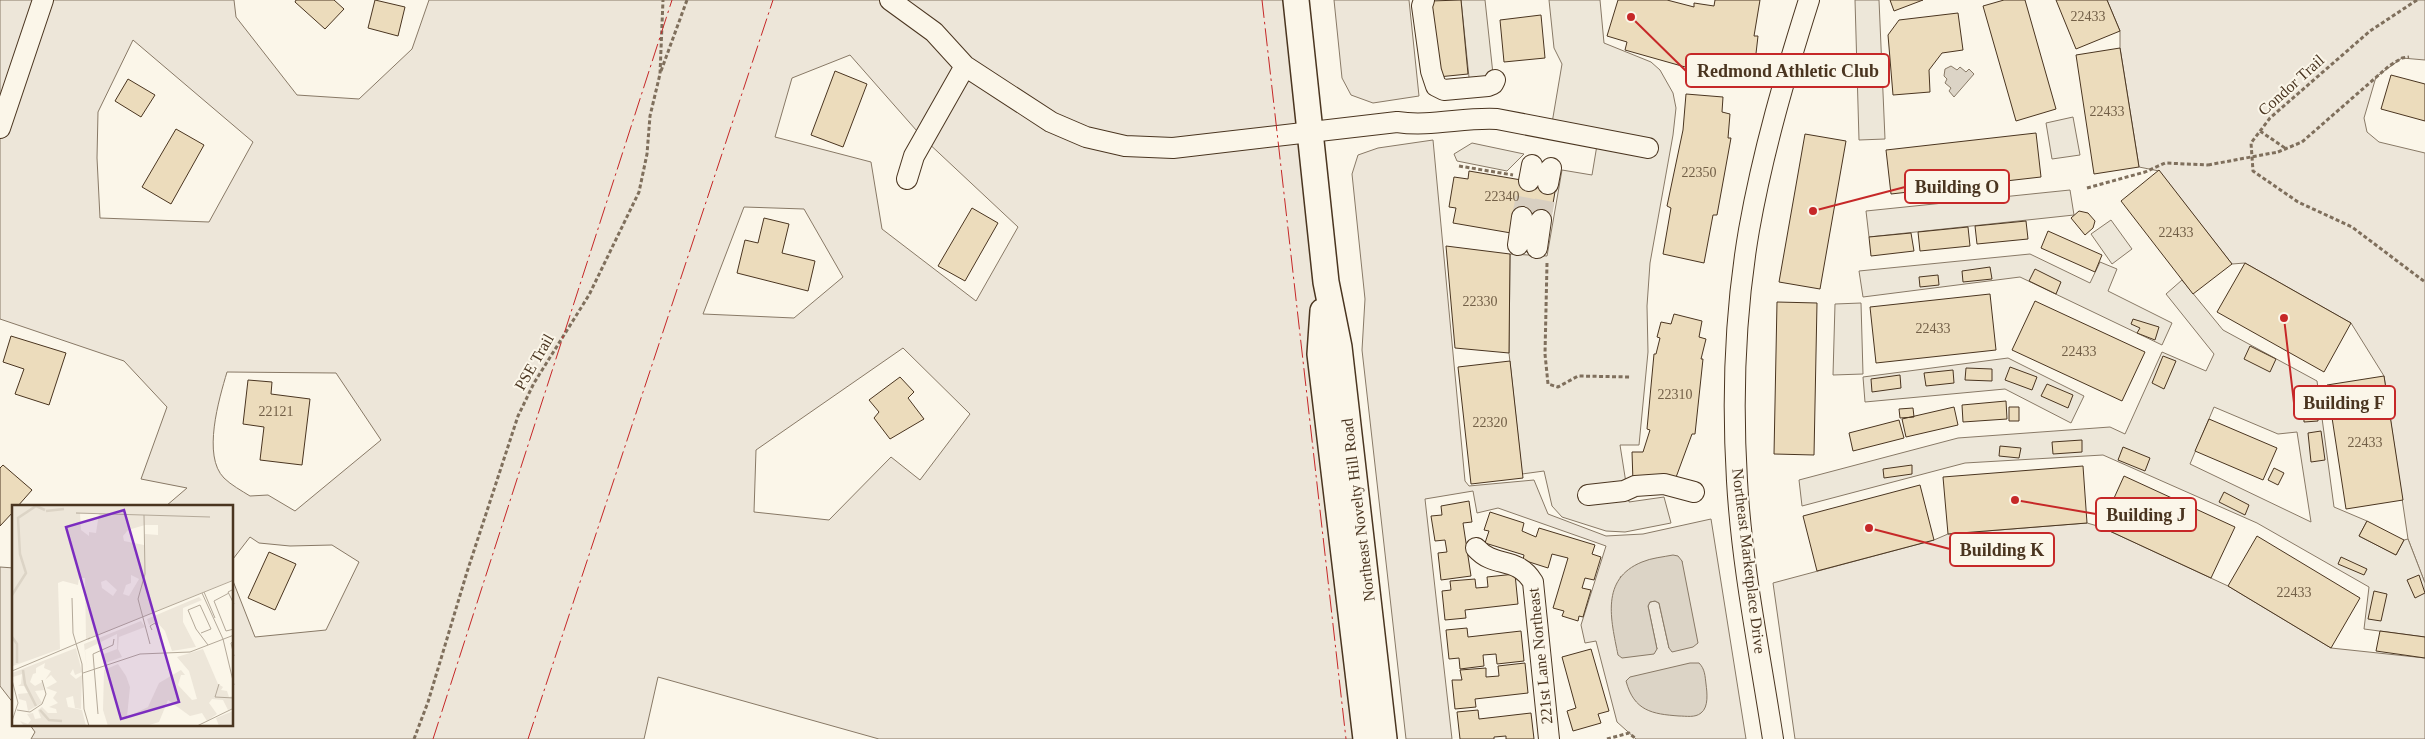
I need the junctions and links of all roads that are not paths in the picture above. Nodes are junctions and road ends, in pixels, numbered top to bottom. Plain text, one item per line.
1 (42, 0) edge
2 (890, 0) edge
3 (1424, 0) edge
4 (1809, 0) edge
5 (1296, 2) edge
6 (964, 66) junction
7 (1495, 80) dead end
8 (0, 128) edge
9 (1310, 132) junction
10 (1648, 148) dead end
11 (907, 180) dead end
12 (1532, 218) tunnel mouth
13 (1532, 249) road end
14 (1326, 282) junction
15 (1694, 492) dead end
16 (1588, 496) dead end
17 (1476, 548) dead end
18 (1366, 739) edge
19 (1384, 739) edge
20 (1549, 739) edge
21 (1773, 739) edge

1 - 8 street
2 - 6 street
3 - 7 street
4 - 21 street, Northeast Marketplace Drive
5 - 9 main road, Northeast Novelty Hill Road
6 - 9 street
6 - 11 street
9 - 10 street
9 - 14 main road, Northeast Novelty Hill Road
12 - 13 street
14 - 18 main road, Northeast Novelty Hill Road
14 - 19 main road, Northeast Novelty Hill Road
15 - 16 street
17 - 20 street, 221st Lane Northeast

